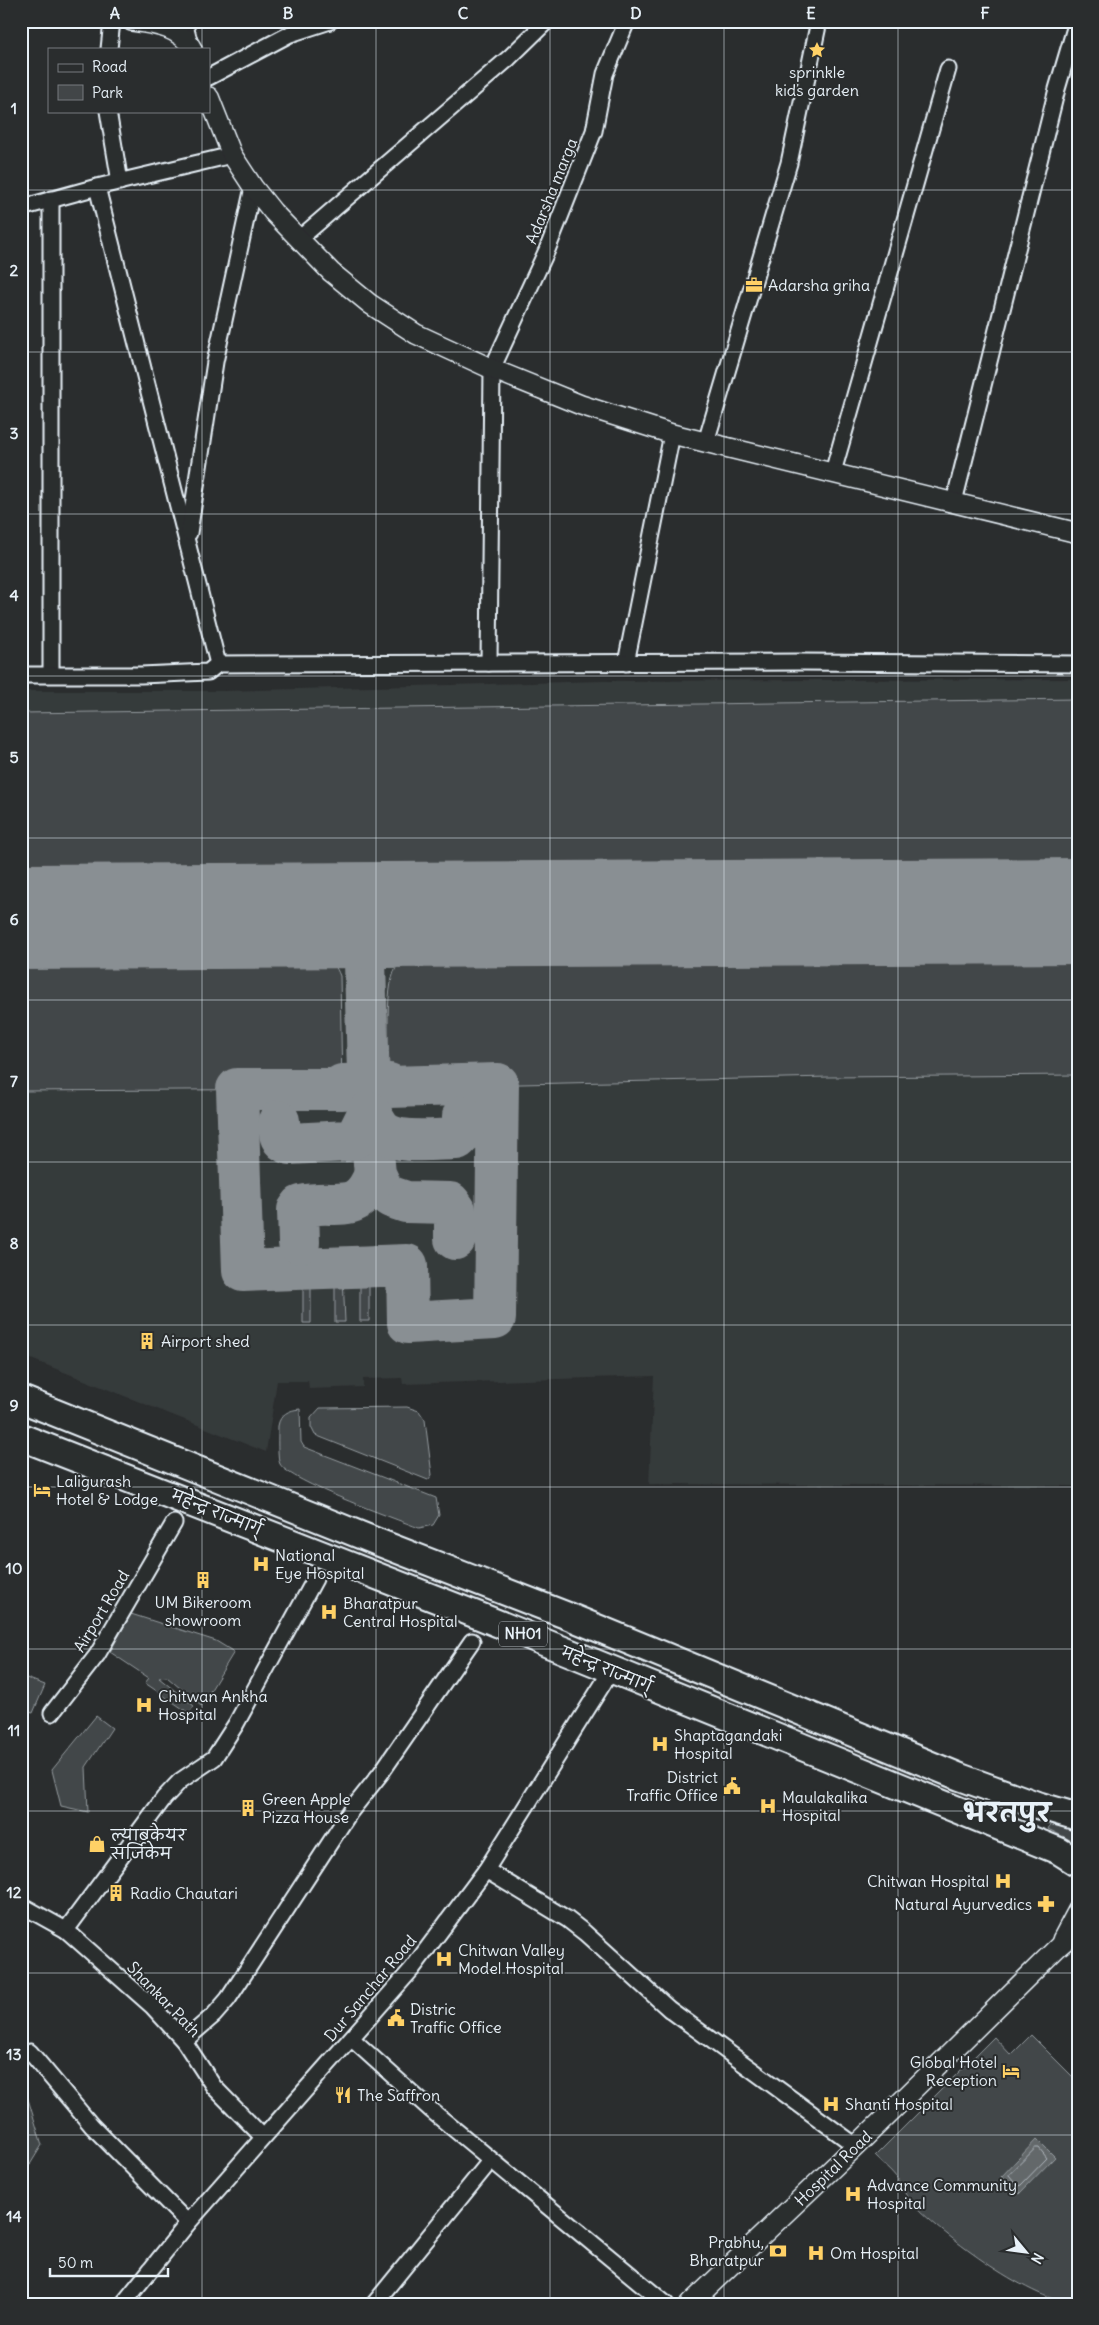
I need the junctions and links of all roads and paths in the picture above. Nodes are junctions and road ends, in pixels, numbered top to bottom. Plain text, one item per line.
1 (112, 21) edge
2 (132, 21) edge
3 (184, 21) edge
4 (330, 21) edge
5 (547, 21) edge
6 (627, 21) edge
7 (820, 21) edge
8 (1077, 21) edge
9 (191, 47) edge
10 (109, 48) edge
11 (948, 69) dead end
12 (210, 76) edge
13 (210, 99) edge
14 (108, 112) edge
15 (232, 154) junction
16 (120, 182) junction
17 (97, 187) junction
18 (253, 187) junction
19 (51, 199) junction
20 (21, 208) edge
21 (299, 239) junction
22 (492, 369) junction
23 (672, 434) junction
24 (706, 442) junction
25 (833, 472) junction
26 (954, 502) junction
27 (1078, 533) edge
28 (188, 540) junction
29 (490, 663) junction
30 (626, 663) junction
31 (218, 664) junction
32 (1078, 664) edge
33 (51, 674) junction
34 (21, 675) edge
35 (21, 1399) edge
36 (21, 1436) edge
37 (174, 1523) dead end
38 (316, 1579) dead end
39 (472, 1641) dead end
40 (611, 1671) junction
41 (52, 1713) dead end
42 (1078, 1816) edge
43 (1078, 1863) edge
44 (486, 1870) junction
45 (21, 1905) edge
46 (1078, 1910) edge
47 (66, 1930) junction
48 (1078, 1930) edge
49 (1059, 1946) junction
50 (352, 2039) junction
51 (184, 2041) junction
52 (30, 2052) dead end
53 (263, 2137) junction
54 (856, 2146) junction
55 (491, 2160) junction
56 (188, 2223) junction
57 (124, 2304) edge
58 (374, 2304) edge
59 (666, 2304) edge
60 (690, 2304) edge

1 - 10 street
2 - 9 street
3 - 9 street
4 - 12 street
5 - 21 street
6 - 22 street, Adarsha marga
7 - 24 street
8 - 26 street
11 - 25 street
13 - 15 street
14 - 16 street
15 - 16 street
15 - 18 street
16 - 17 street
17 - 19 street
17 - 28 street
18 - 21 street
18 - 28 street
19 - 20 street
19 - 33 street
21 - 22 street
22 - 23 street
22 - 29 street
23 - 24 street
23 - 30 street
24 - 25 street
25 - 26 street
26 - 27 street
28 - 31 street
29 - 30 street
29 - 31 street
30 - 32 street
31 - 33 street
33 - 34 street
35 - 42 highway, महेन्द्र राज्मार्ग् / NH01
36 - 40 highway, महेन्द्र राज्मार्ग् / NH01
37 - 41 street, Airport Road
38 - 47 street
39 - 51 street
40 - 43 highway, महेन्द्र राज्मार्ग् / NH01
40 - 44 street, Dur Sanchar Road
44 - 50 street, Dur Sanchar Road
44 - 54 street
45 - 47 street, Shankar Path
46 - 49 street, Hospital Road
47 - 51 street, Shankar Path
48 - 49 street, Hospital Road
49 - 54 street, Hospital Road
50 - 53 street, Dur Sanchar Road
50 - 55 street
51 - 53 street, Shankar Path
52 - 56 street
53 - 56 street, Dur Sanchar Road
54 - 60 street, Hospital Road
55 - 58 street
55 - 59 street
56 - 57 street, Dur Sanchar Road

